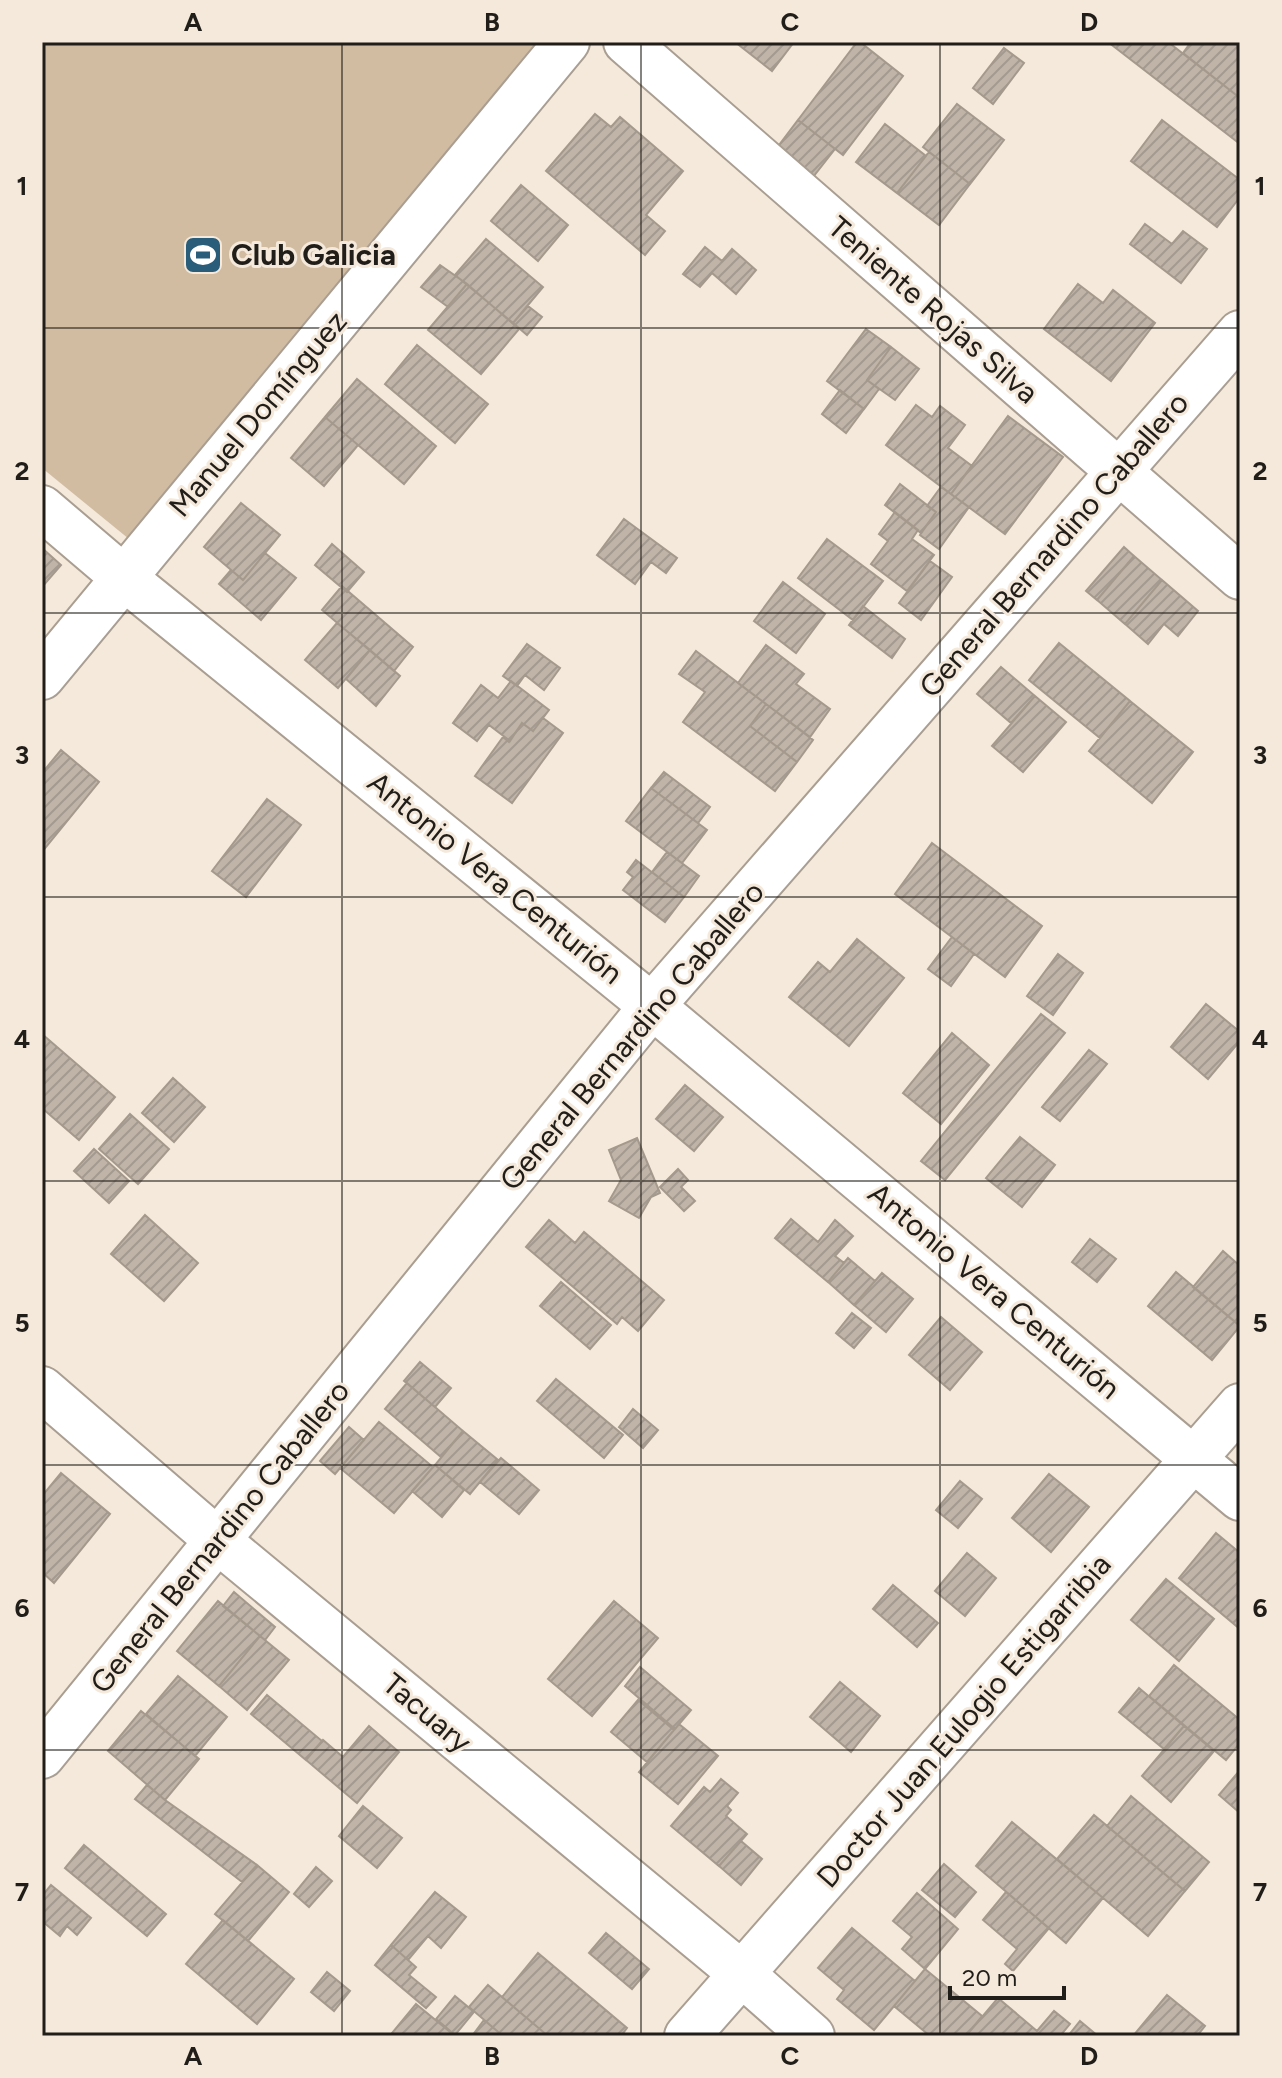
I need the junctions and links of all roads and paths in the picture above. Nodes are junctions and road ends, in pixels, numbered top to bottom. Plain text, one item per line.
1 (567, 42) edge
2 (626, 42) edge
3 (1240, 333) edge
4 (1119, 472) junction
5 (42, 508) edge
6 (123, 577) junction
7 (1240, 577) edge
8 (42, 677) edge
9 (652, 1006) junction
10 (42, 1389) edge
11 (1240, 1406) edge
12 (1195, 1459) junction
13 (1240, 1498) edge
14 (217, 1540) junction
15 (42, 1756) edge
16 (742, 1974) junction
17 (687, 2036) edge
18 (812, 2036) edge

1 - 6 street, Manuel Domínguez
2 - 4 street, Teniente Rojas Silva
3 - 4 street, General Bernardino Caballero
4 - 7 street, Teniente Rojas Silva
4 - 9 street, General Bernardino Caballero
5 - 6 street, Antonio Vera Centurión
6 - 8 street, Manuel Domínguez
6 - 9 street, Antonio Vera Centurión
9 - 12 street, Antonio Vera Centurión
9 - 14 street, General Bernardino Caballero
10 - 14 street, Tacuary
11 - 12 street, Doctor Juan Eulogio Estigarribia
12 - 13 street, Antonio Vera Centurión
12 - 16 street, Doctor Juan Eulogio Estigarribia
14 - 15 street, General Bernardino Caballero
14 - 16 street, Tacuary
16 - 17 street, Doctor Juan Eulogio Estigarribia
16 - 18 street, Tacuary

